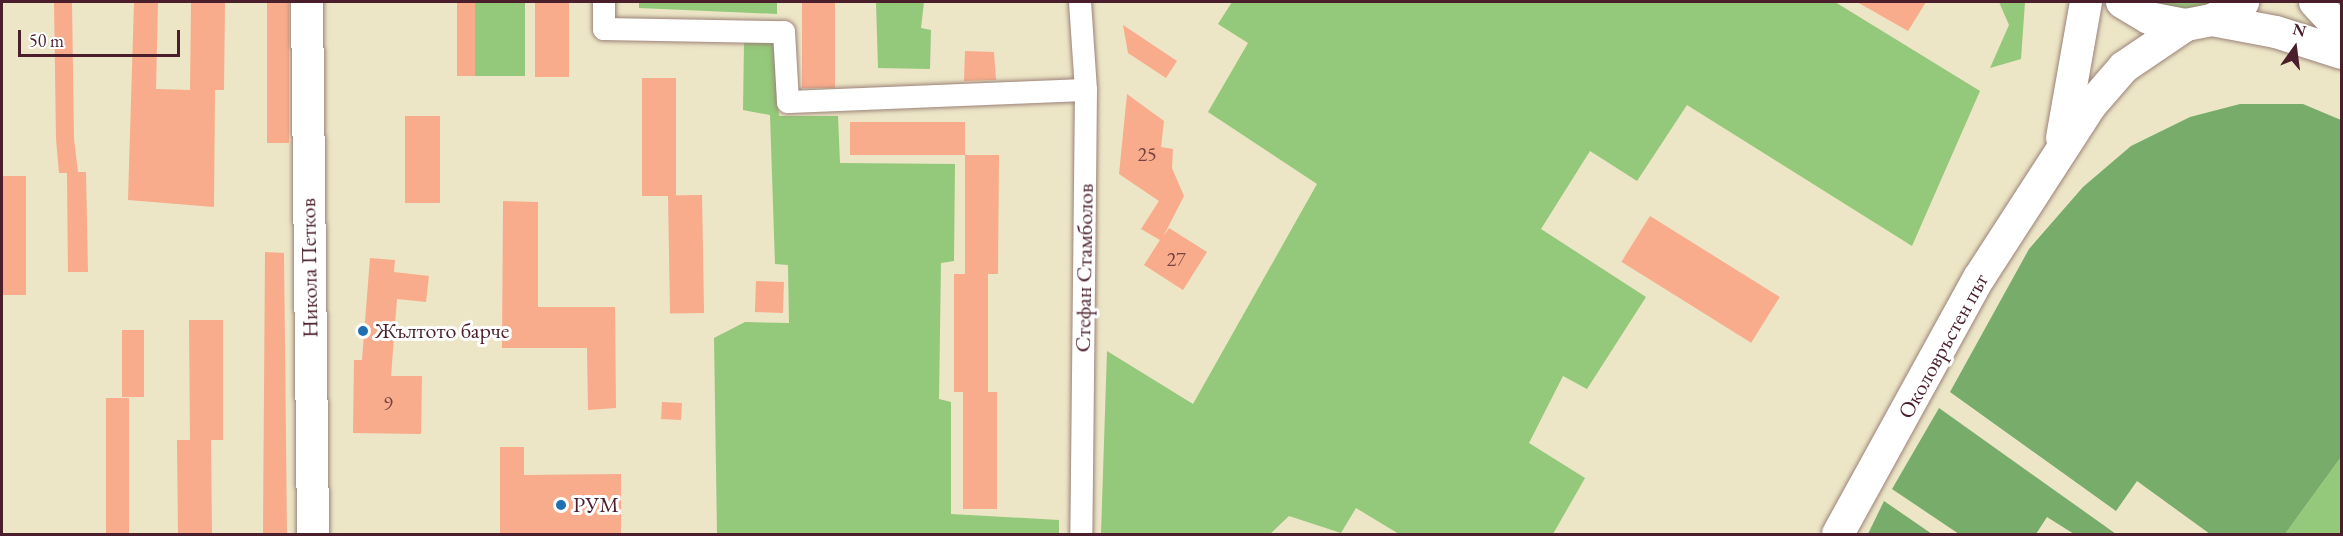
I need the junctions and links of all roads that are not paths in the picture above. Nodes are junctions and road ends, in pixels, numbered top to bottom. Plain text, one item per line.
1 (307, 2) edge
2 (604, 2) edge
3 (1080, 2) edge
4 (2086, 2) edge
5 (2122, 2) edge
6 (2243, 2) edge
7 (2315, 2) edge
8 (2199, 22) junction
9 (2342, 31) edge
10 (2342, 53) edge
11 (1086, 90) junction
12 (2057, 162) junction
13 (313, 534) edge
14 (1081, 534) edge
15 (1838, 534) edge

1 - 13 main road, Никола Петков
2 - 11 street
3 - 11 street, Стефан Стамболов
4 - 12 main road, Околовръстен път
5 - 8 main road
6 - 8 main road, Околовръстен път
7 - 9 main road
8 - 10 main road
8 - 12 main road, Околовръстен път
11 - 14 street, Стефан Стамболов
12 - 15 main road, Околовръстен път

